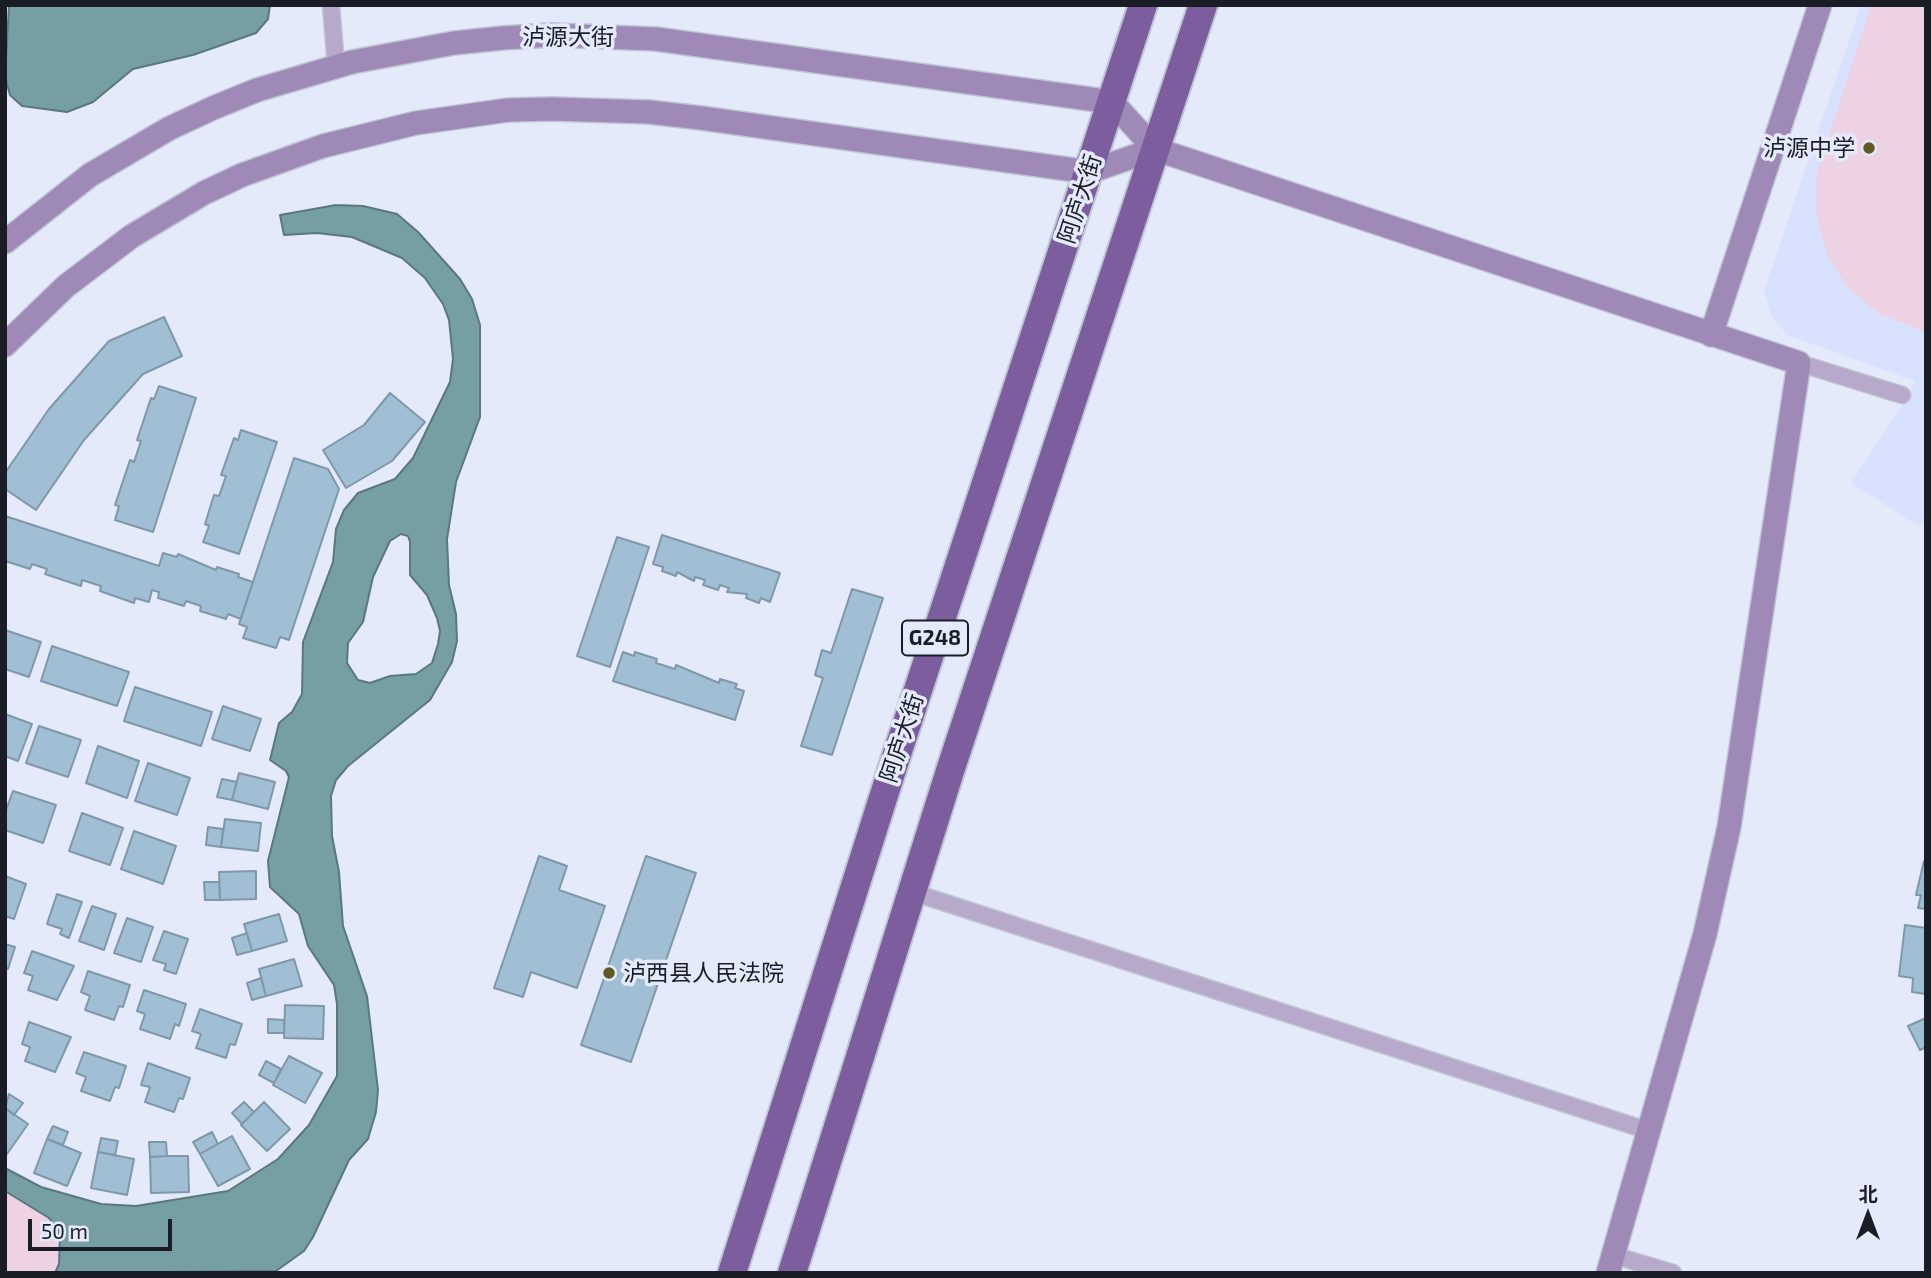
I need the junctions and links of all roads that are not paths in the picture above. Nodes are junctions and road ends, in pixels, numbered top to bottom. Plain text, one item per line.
1 (331, 5) edge
2 (1143, 5) edge
3 (1203, 5) edge
4 (1820, 5) edge
5 (336, 66) junction
6 (1112, 102) junction
7 (1155, 149) junction
8 (1088, 172) junction
9 (5, 242) edge
10 (1711, 335) junction
11 (5, 345) edge
12 (1792, 361) junction
13 (1902, 395) dead end
14 (912, 892) junction
15 (1642, 1129) junction
16 (1611, 1264) edge
17 (732, 1273) edge
18 (792, 1273) edge
19 (1593, 1273) edge
20 (1673, 1273) edge

1 - 5 street
2 - 6 highway, 阿庐大街 / G248
3 - 7 highway, G248
4 - 10 main road
5 - 6 main road, 泸源大街
5 - 9 main road, 泸源大街
6 - 7 main road
6 - 8 highway, 阿庐大街 / G248
7 - 8 main road
7 - 10 main road
7 - 14 highway, G248
8 - 11 main road
8 - 17 highway, 阿庐大街 / G248
10 - 12 main road
12 - 13 street
12 - 15 main road
14 - 15 street
14 - 18 highway, G248
15 - 16 main road
15 - 19 main road
16 - 20 street

